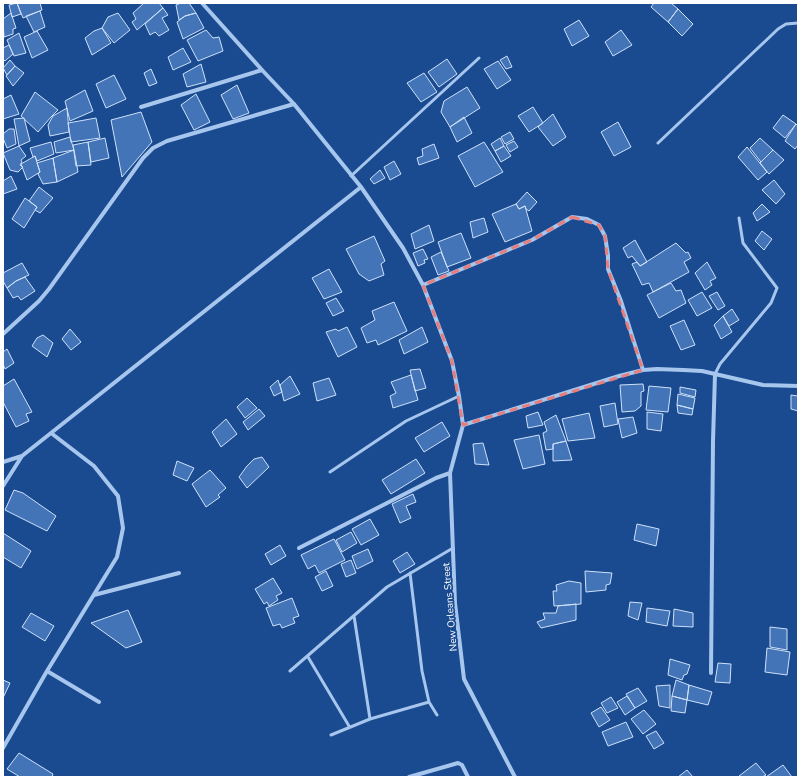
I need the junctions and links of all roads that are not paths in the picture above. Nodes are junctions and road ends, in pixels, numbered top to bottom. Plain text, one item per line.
1 (202, 3) edge
2 (798, 23) edge
3 (480, 58) dead end
4 (262, 70) junction
5 (294, 104) junction
6 (141, 107) dead end
7 (658, 143) dead end
8 (351, 176) junction
9 (361, 187) junction
10 (739, 218) dead end
11 (423, 285) junction
12 (3, 334) edge
13 (643, 370) junction
14 (716, 374) junction
15 (798, 386) edge
16 (459, 396) junction
17 (462, 426) junction
18 (51, 433) junction
19 (22, 456) junction
20 (3, 462) edge
21 (330, 472) dead end
22 (450, 473) junction
23 (3, 486) edge
24 (299, 548) dead end
25 (453, 548) junction
26 (179, 573) dead end
27 (410, 574) junction
28 (94, 595) junction
29 (354, 616) junction
30 (308, 657) junction
31 (47, 671) junction
32 (290, 671) dead end
33 (711, 674) dead end
34 (99, 702) dead end
35 (429, 702) junction
36 (437, 715) dead end
37 (370, 719) junction
38 (349, 726) junction
39 (331, 735) dead end
40 (3, 748) edge
41 (409, 777) edge
42 (468, 777) edge
43 (515, 777) edge

1 - 4 street
2 - 7 lane
3 - 8 lane
4 - 5 street
4 - 6 street
5 - 8 street
5 - 12 street
8 - 9 street
9 - 11 street
9 - 18 street
10 - 14 lane
11 - 13 street
11 - 16 street
13 - 14 street
13 - 17 street
14 - 15 street
14 - 33 street
16 - 17 street
16 - 21 lane
17 - 22 street, New Orleans Street
18 - 19 street
18 - 28 street
19 - 20 street
19 - 23 street
22 - 24 street
22 - 25 street, New Orleans Street
25 - 27 lane
25 - 43 street, New Orleans Street
26 - 28 street
27 - 29 lane
27 - 35 lane
28 - 31 street
29 - 30 lane
29 - 37 lane
30 - 32 lane
30 - 38 lane
31 - 34 street
31 - 40 street
35 - 36 lane
35 - 37 lane
37 - 38 lane
38 - 39 lane
41 - 42 street

